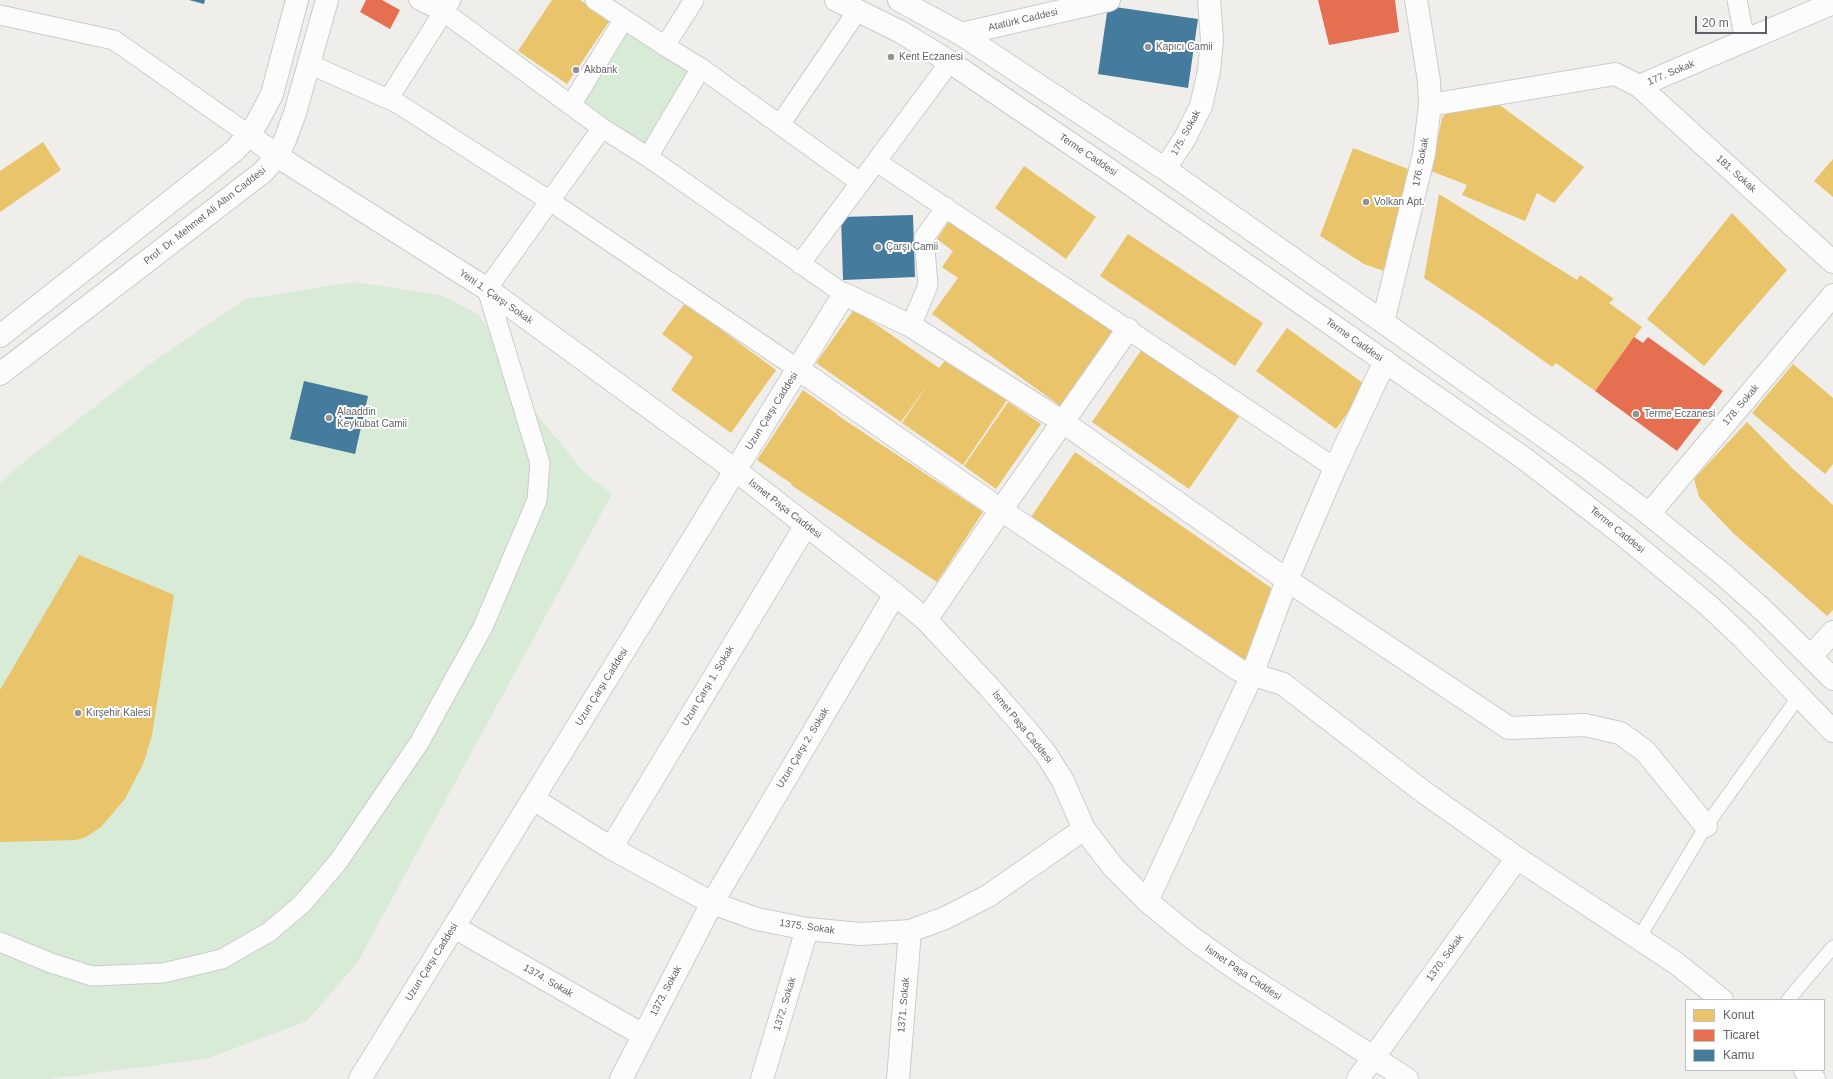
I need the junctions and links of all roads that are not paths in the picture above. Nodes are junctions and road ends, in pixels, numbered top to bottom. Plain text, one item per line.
1 (296, 0) edge
2 (327, 0) edge
3 (419, 0) edge
4 (595, 0) edge
5 (694, 0) edge
6 (836, 0) edge
7 (899, 0) edge
8 (1109, 0) edge
9 (1209, 0) edge
10 (1416, 0) edge
11 (1736, 0) edge
12 (1833, 3) edge
13 (448, 6) edge
14 (858, 10) junction
15 (0, 16) edge
16 (624, 19) junction
17 (961, 34) junction
18 (1745, 40) junction
19 (665, 46) junction
20 (950, 62) junction
21 (309, 64) junction
22 (701, 68) junction
23 (1639, 86) junction
24 (389, 98) junction
25 (571, 105) junction
26 (1430, 105) junction
27 (781, 124) junction
28 (602, 128) junction
29 (249, 135) junction
30 (276, 156) junction
31 (648, 157) junction
32 (877, 162) junction
33 (1165, 169) junction
34 (862, 183) junction
35 (550, 202) junction
36 (946, 207) junction
37 (1833, 262) edge
38 (800, 264) junction
39 (487, 289) junction
40 (844, 294) junction
41 (1833, 295) edge
42 (1384, 322) junction
43 (910, 326) junction
44 (1128, 329) junction
45 (0, 336) edge
46 (1384, 361) junction
47 (798, 369) junction
48 (0, 374) edge
49 (1063, 422) junction
50 (1335, 468) junction
51 (735, 470) junction
52 (1001, 510) junction
53 (1650, 514) junction
54 (806, 525) junction
55 (1287, 580) junction
56 (895, 594) junction
57 (926, 620) junction
58 (1833, 632) edge
59 (1811, 656) junction
60 (1252, 675) junction
61 (1833, 679) edge
62 (1799, 696) junction
63 (1833, 732) edge
64 (533, 799) junction
65 (1706, 826) junction
66 (1084, 828) junction
67 (611, 848) junction
68 (1517, 858) junction
69 (1147, 901) junction
70 (712, 903) junction
71 (454, 927) junction
72 (808, 929) junction
73 (910, 931) junction
74 (1638, 938) junction
75 (0, 942) edge
76 (1833, 947) edge
77 (1721, 999) edge
78 (1789, 999) edge
79 (643, 1035) junction
80 (1373, 1058) junction
81 (1806, 1071) edge
82 (360, 1079) edge
83 (622, 1079) edge
84 (762, 1079) edge
85 (898, 1079) edge
86 (1358, 1079) edge
87 (1407, 1079) edge
88 (1814, 1079) edge

1 - 29 street
2 - 21 street, Prof. Dr. Mehmet Ali Altın Caddesi
3 - 13 street
4 - 16 street
5 - 19 street
6 - 14 street, Terme Caddesi
7 - 17 street
8 - 17 street, Atatürk Caddesi
9 - 33 street, 175. Sokak
10 - 26 street, 176. Sokak
11 - 18 street
12 - 18 street, 177. Sokak
13 - 24 street
13 - 25 street
14 - 20 street, Terme Caddesi
14 - 27 street
15 - 29 street
16 - 19 street
16 - 25 street
17 - 33 street
18 - 23 street, 177. Sokak
19 - 22 street
20 - 32 street
20 - 46 street, Terme Caddesi
21 - 24 street
21 - 30 street, Prof. Dr. Mehmet Ali Altın Caddesi
22 - 27 street
22 - 31 street
23 - 26 street, 177. Sokak
23 - 37 street, 181. Sokak
24 - 35 street
25 - 28 street
26 - 42 street, 176. Sokak
27 - 34 street
28 - 31 street
28 - 35 street
29 - 30 street, Yeni 1. Çarşı Sokak
29 - 45 street
30 - 39 street, Yeni 1. Çarşı Sokak
30 - 48 street, Prof. Dr. Mehmet Ali Altın Caddesi
31 - 38 street
32 - 34 street
32 - 36 street
33 - 42 street
34 - 38 street
35 - 39 street
35 - 47 street
36 - 43 street
36 - 44 street
38 - 40 street
39 - 51 street, Yeni 1. Çarşı Sokak
39 - 75 street
40 - 43 street
40 - 47 street, Uzun Çarşı Caddesi
41 - 53 street, 178. Sokak
42 - 53 street
43 - 49 street
44 - 49 street
44 - 50 street
46 - 50 street
46 - 62 street, Terme Caddesi
47 - 51 street, Uzun Çarşı Caddesi
47 - 52 street
49 - 52 street
49 - 55 street
50 - 55 street
51 - 54 street, İsmet Paşa Caddesi
51 - 64 street, Uzun Çarşı Caddesi
52 - 57 street
52 - 60 street
53 - 59 street
54 - 56 street, İsmet Paşa Caddesi
54 - 67 street, Uzun Çarşı 1. Sokak
55 - 60 street
55 - 65 street
56 - 57 street, İsmet Paşa Caddesi
56 - 70 street, Uzun Çarşı 2. Sokak
57 - 66 street, İsmet Paşa Caddesi
58 - 59 street
59 - 61 street
60 - 68 street
60 - 69 street
62 - 63 street, Terme Caddesi
62 - 65 lane
64 - 67 street, 1375. Sokak
64 - 71 street, Uzun Çarşı Caddesi
65 - 74 lane
66 - 69 street, İsmet Paşa Caddesi
66 - 73 street, 1375. Sokak
67 - 70 street, 1375. Sokak
68 - 74 street
68 - 80 street, 1370. Sokak
69 - 80 street, İsmet Paşa Caddesi
70 - 72 street, 1375. Sokak
70 - 79 street, 1373. Sokak
71 - 79 street, 1374. Sokak
71 - 82 street, Uzun Çarşı Caddesi
72 - 73 street, 1375. Sokak
72 - 84 street, 1372. Sokak
73 - 85 street, 1371. Sokak
74 - 77 street
76 - 78 lane
79 - 83 street, 1373. Sokak
80 - 86 street, 1370. Sokak
80 - 87 street, İsmet Paşa Caddesi
81 - 88 street

